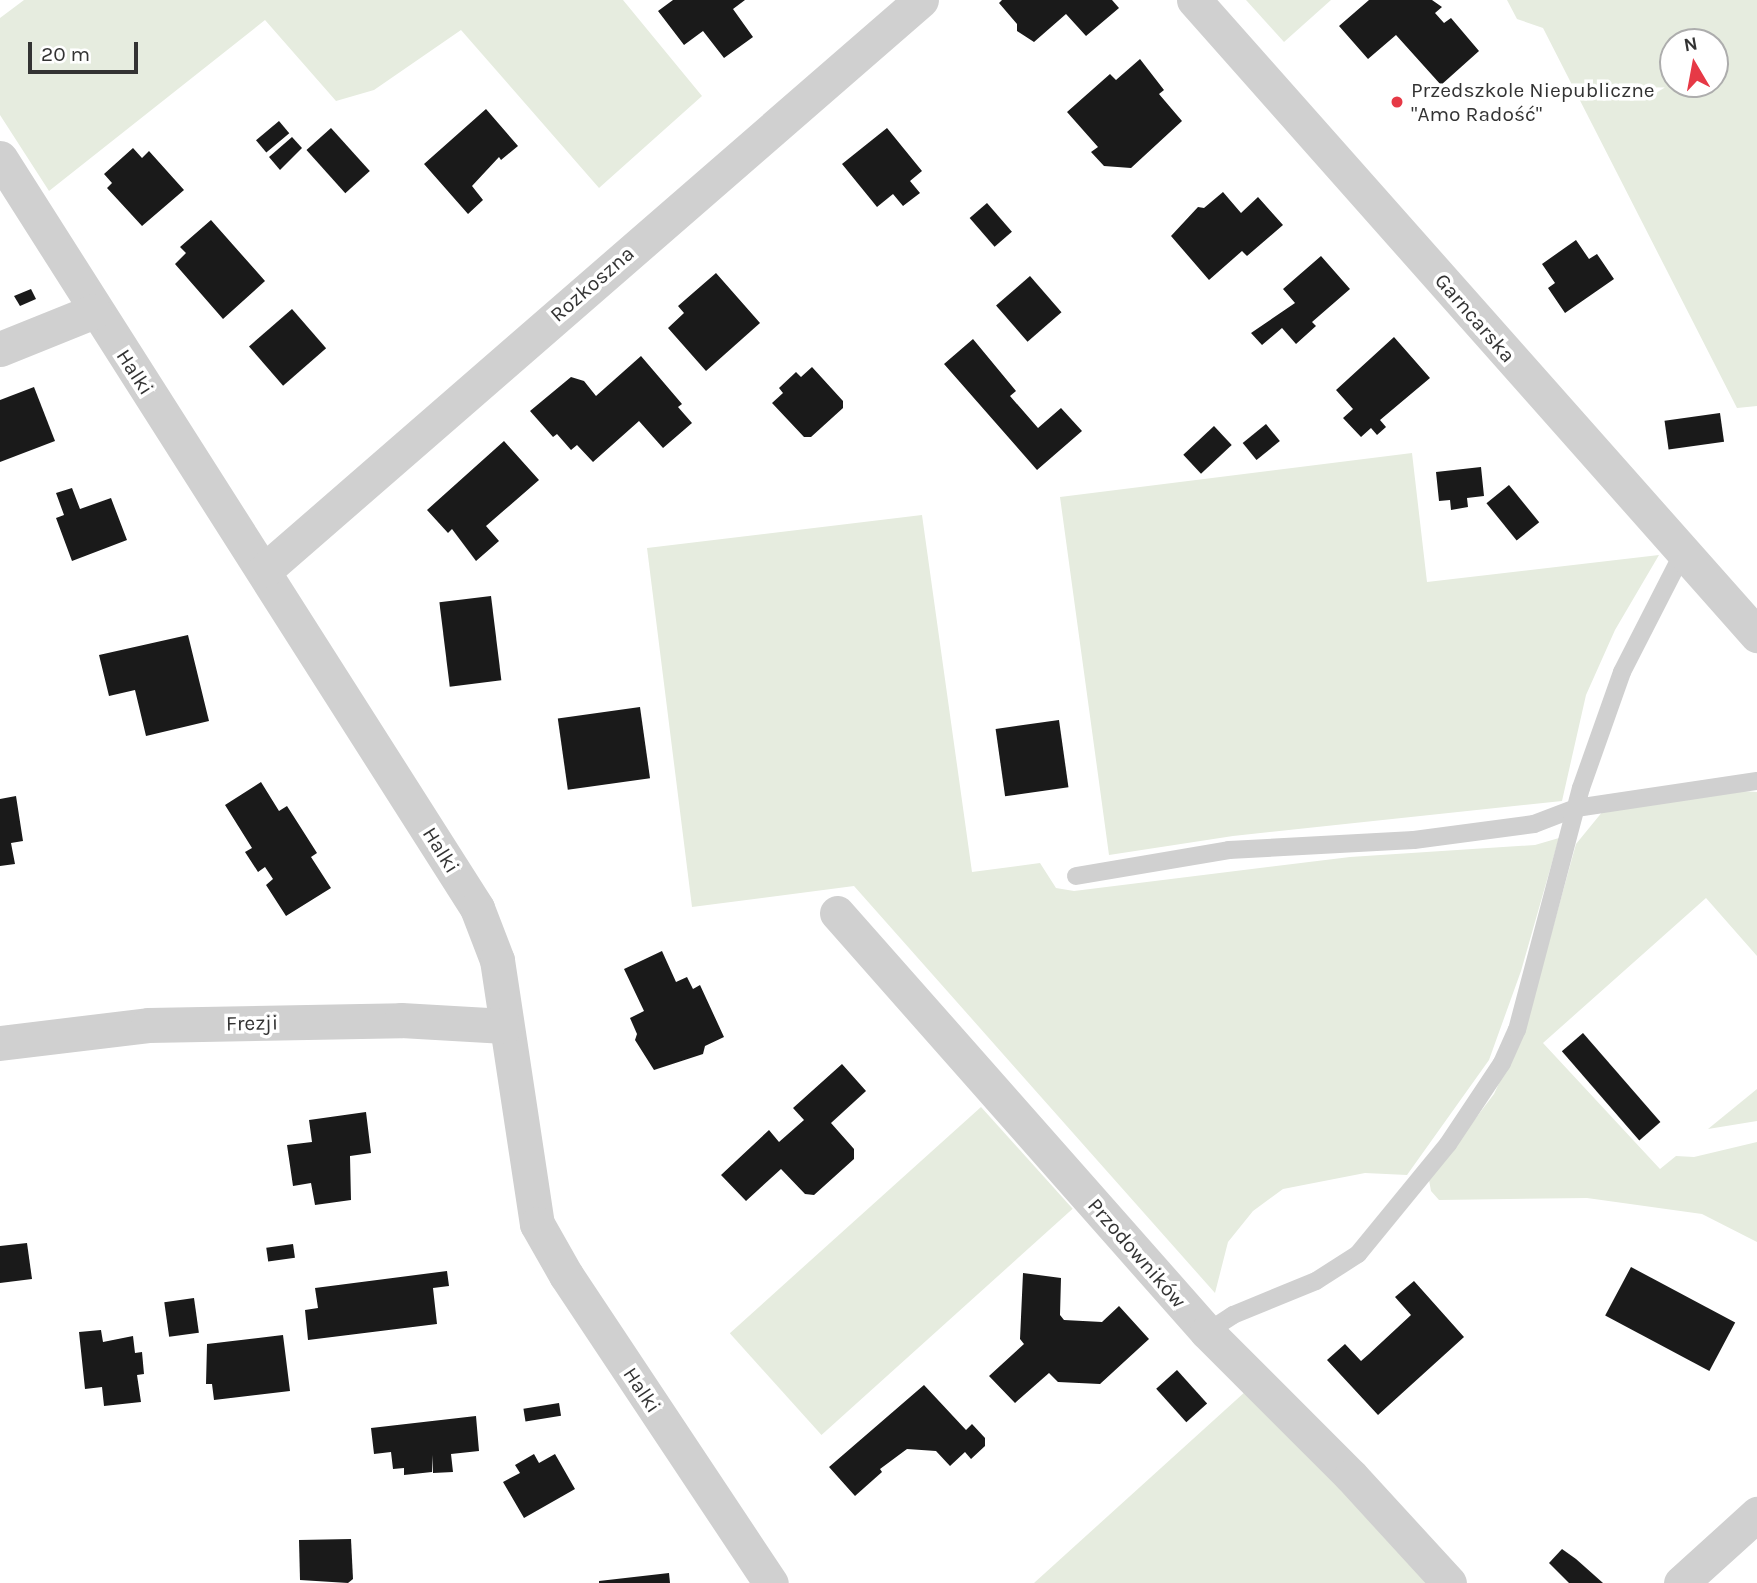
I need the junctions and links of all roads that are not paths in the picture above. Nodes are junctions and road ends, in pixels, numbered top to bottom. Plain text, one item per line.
1 (921, 0) edge
2 (1194, 0) edge
3 (0, 158) edge
4 (94, 312) junction
5 (0, 349) edge
6 (1683, 553) junction
7 (265, 570) junction
8 (1757, 635) edge
9 (1757, 781) edge
10 (1577, 808) junction
11 (1076, 876) dead end
12 (837, 913) dead end
13 (505, 1026) junction
14 (0, 1042) edge
15 (1208, 1332) junction
16 (1757, 1514) edge
17 (771, 1583) edge
18 (1449, 1583) edge
19 (1681, 1583) edge

1 - 7 street, Rozkoszna
2 - 6 street, Garncarska
3 - 4 street, Halki
4 - 5 street
4 - 7 street, Halki
6 - 8 street, Garncarska
6 - 10 lane
7 - 13 street, Halki
9 - 10 lane
10 - 11 lane
10 - 15 lane
12 - 15 street, Przodowników
13 - 14 street, Frezji
13 - 17 street, Halki
15 - 18 street, Przodowników
16 - 19 street

